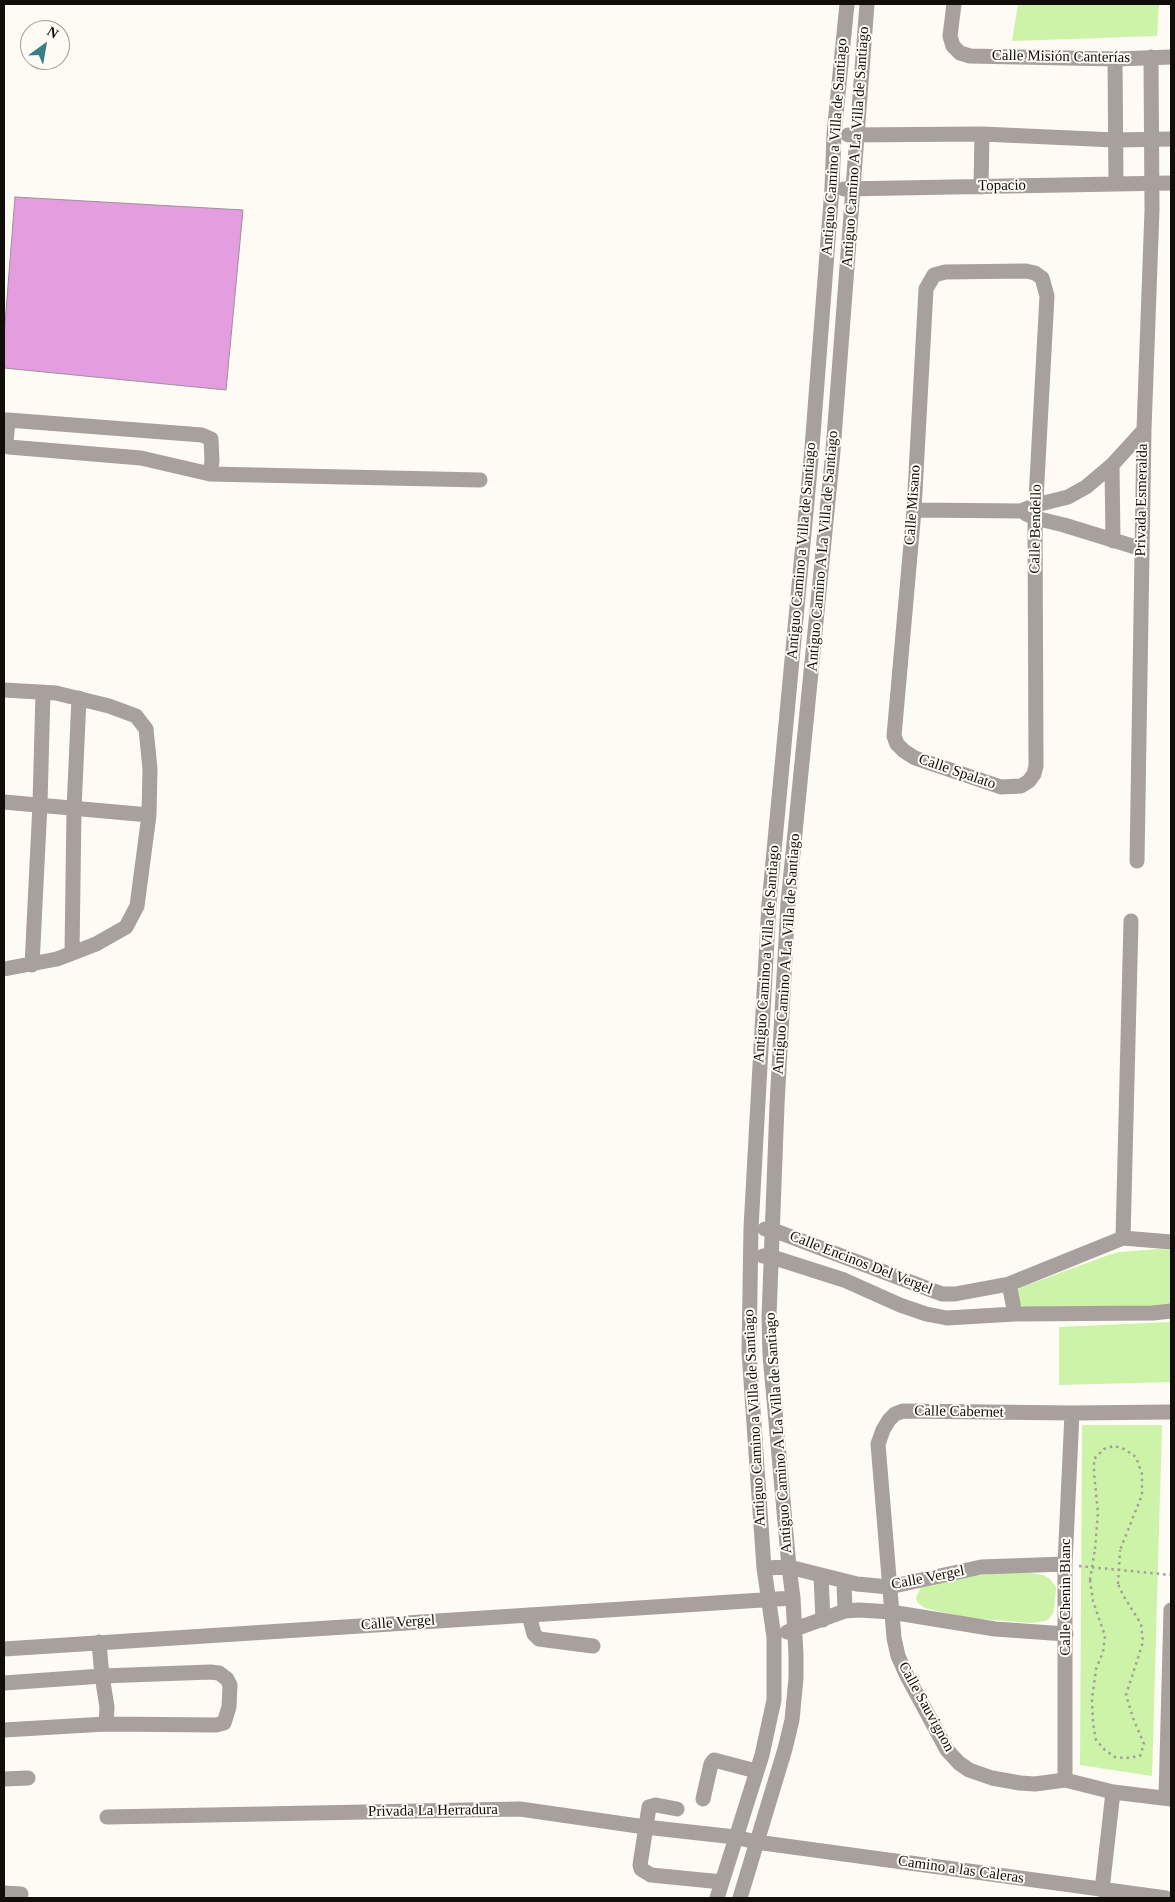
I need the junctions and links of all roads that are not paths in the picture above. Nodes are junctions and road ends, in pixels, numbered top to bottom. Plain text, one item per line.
1 (847, 4) edge
2 (867, 4) edge
3 (954, 4) edge
4 (1171, 57) edge
5 (1151, 58) junction
6 (1115, 59) junction
7 (834, 134) junction
8 (982, 134) junction
9 (856, 135) junction
10 (1152, 139) junction
11 (1171, 139) edge
12 (1115, 140) junction
13 (1152, 183) junction
14 (1171, 183) edge
15 (1116, 184) junction
16 (981, 187) junction
17 (832, 188) junction
18 (853, 189) junction
19 (934, 275) joint
20 (6, 420) edge
21 (1144, 430) junction
22 (1112, 465) junction
23 (210, 474) junction
24 (480, 480) dead end
25 (914, 510) junction
26 (1035, 512) junction
27 (1113, 541) junction
28 (1142, 549) junction
29 (4, 690) edge
30 (43, 692) junction
31 (78, 698) junction
32 (894, 736) joint
33 (1029, 781) joint
34 (4, 802) edge
35 (40, 804) junction
36 (74, 809) junction
37 (149, 815) junction
38 (1137, 860) dead end
39 (1131, 921) dead end
40 (72, 953) junction
41 (32, 965) junction
42 (4, 969) edge
43 (751, 1228) junction
44 (773, 1230) junction
45 (1123, 1238) junction
46 (1171, 1242) edge
47 (752, 1255) junction
48 (772, 1258) junction
49 (1009, 1284) junction
50 (1171, 1311) edge
51 (1015, 1314) junction
52 (1171, 1412) edge
53 (1072, 1413) junction
54 (1065, 1564) junction
55 (788, 1567) junction
56 (764, 1568) junction
57 (821, 1576) junction
58 (844, 1581) junction
59 (889, 1587) junction
60 (793, 1598) junction
61 (768, 1600) junction
62 (1171, 1610) edge
63 (845, 1611) junction
64 (891, 1612) junction
65 (529, 1615) junction
66 (823, 1620) junction
67 (795, 1629) junction
68 (1066, 1634) junction
69 (774, 1637) junction
70 (99, 1642) junction
71 (593, 1646) dead end
72 (4, 1648) edge
73 (102, 1676) junction
74 (4, 1683) edge
75 (106, 1724) junction
76 (4, 1730) edge
77 (756, 1771) junction
78 (28, 1778) dead end
79 (4, 1779) edge
80 (1065, 1780) junction
81 (1114, 1792) junction
82 (703, 1799) dead end
83 (1169, 1799) edge
84 (677, 1809) dead end
85 (107, 1817) dead end
86 (645, 1827) junction
87 (735, 1837) junction
88 (756, 1842) junction
89 (722, 1882) junction
90 (1102, 1890) junction
91 (4, 1893) edge
92 (21, 1894) dead end
93 (717, 1898) edge
94 (740, 1898) edge
95 (1166, 1898) edge

1 - 7 street, Antiguo Camino a Villa de Santiago
2 - 9 street, Antiguo Camino A La Villa de Santiago
3 - 6 street, Calle Misión Canterías
4 - 5 street, Calle Misión Canterías
5 - 6 street, Calle Misión Canterías
5 - 10 street, Privada Esmeralda
6 - 12 street
7 - 9 street
7 - 17 street, Antiguo Camino a Villa de Santiago
8 - 9 street
8 - 12 street
8 - 16 street
9 - 18 street, Antiguo Camino A La Villa de Santiago
10 - 11 street
10 - 12 street
10 - 13 street, Privada Esmeralda
12 - 15 street
13 - 14 street, Topacio
13 - 15 street, Topacio
13 - 21 street, Privada Esmeralda
15 - 16 street, Topacio
16 - 18 street, Topacio
17 - 18 street, Topacio
17 - 43 street, Antiguo Camino a Villa de Santiago
18 - 44 street, Antiguo Camino A La Villa de Santiago
19 - 25 street, Calle Misano
19 - 26 street, Calle Bendello
20 - 23 street
20 - 23 street
21 - 22 street
21 - 28 street, Privada Esmeralda
22 - 26 street
22 - 27 street
23 - 24 street
25 - 26 street
25 - 32 street, Calle Misano
26 - 27 street
26 - 33 street, Calle Bendello
27 - 28 street
28 - 38 street, Privada Esmeralda
29 - 30 street
30 - 31 street
30 - 35 street
31 - 36 street
31 - 37 street
32 - 33 street, Calle Spalato
34 - 35 street
35 - 36 street
35 - 41 street
36 - 37 street
36 - 40 street
37 - 40 street
39 - 45 street
40 - 41 street
41 - 42 street
43 - 44 street, Calle Encinos Del Vergel
43 - 47 street, Antiguo Camino a Villa de Santiago
44 - 48 street, Antiguo Camino A La Villa de Santiago
44 - 49 street, Calle Encinos Del Vergel
45 - 46 street, Calle Encinos Del Vergel
45 - 49 street, Calle Encinos Del Vergel
47 - 48 street, Calle Encinos Del Vergel
47 - 56 street, Antiguo Camino a Villa de Santiago
48 - 51 street, Calle Encinos Del Vergel
48 - 55 street, Antiguo Camino A La Villa de Santiago
49 - 51 street
50 - 51 street, Calle Encinos Del Vergel
52 - 53 street, Calle Cabernet
53 - 54 street, Calle Chenin Blanc
53 - 59 street, Calle Cabernet
54 - 59 street, Calle Vergel
54 - 68 street, Calle Chenin Blanc
55 - 56 street, Calle Vergel
55 - 57 street, Calle Vergel
55 - 60 street, Antiguo Camino A La Villa de Santiago
56 - 61 street, Antiguo Camino a Villa de Santiago
57 - 58 street, Calle Vergel
57 - 66 street
58 - 59 street, Calle Vergel
58 - 63 street
59 - 64 street, Calle Sauvignon
60 - 61 street, Calle Vergel
60 - 67 street, Antiguo Camino A La Villa de Santiago
61 - 65 street, Calle Vergel
61 - 69 street, Antiguo Camino a Villa de Santiago
62 - 83 street
63 - 64 street, Calle Vergel
63 - 66 street, Calle Vergel
64 - 68 street, Calle Vergel
64 - 80 street, Calle Sauvignon
65 - 70 street, Calle Vergel
65 - 71 street
66 - 67 street, Calle Vergel
67 - 69 street, Calle Vergel
67 - 88 street, Antiguo Camino A La Villa de Santiago
68 - 80 street, Calle Chenin Blanc
69 - 77 street, Antiguo Camino a Villa de Santiago
70 - 72 street, Calle Vergel
70 - 73 street
73 - 74 street
73 - 75 street
73 - 75 street
75 - 76 street
77 - 82 street
77 - 87 street, Antiguo Camino a Villa de Santiago
78 - 79 street
80 - 81 street, Calle Sauvignon
81 - 83 street, Calle Sauvignon
81 - 90 street
84 - 86 street
85 - 86 street, Privada La Herradura
86 - 87 street, Privada La Herradura
86 - 89 street
87 - 88 street, Privada La Herradura
87 - 89 street, Antiguo Camino a Villa de Santiago
88 - 90 street, Camino a las Caleras
88 - 94 street, Antiguo Camino A La Villa de Santiago
89 - 93 street, Antiguo Camino a Villa de Santiago
90 - 95 street, Camino a las Caleras
91 - 92 street

